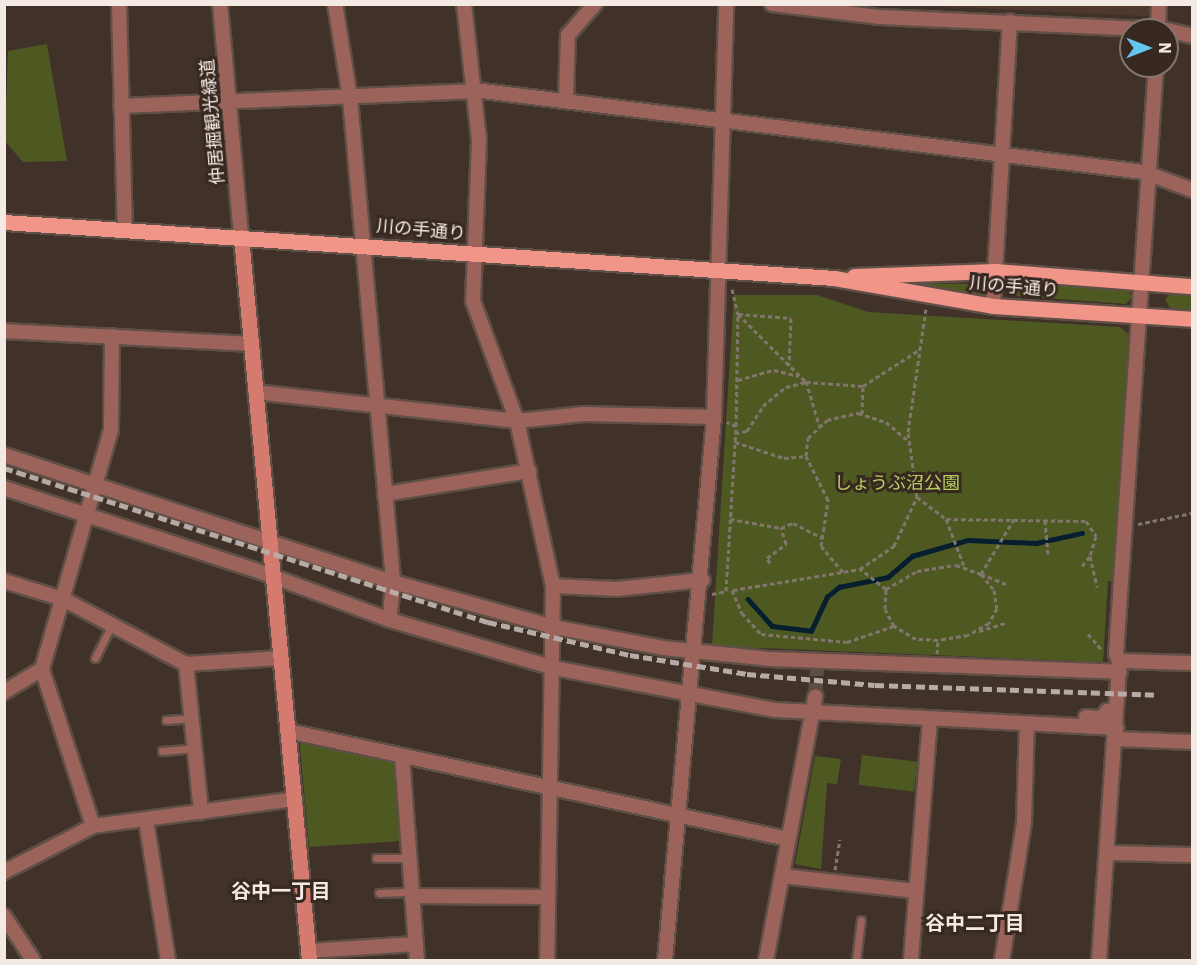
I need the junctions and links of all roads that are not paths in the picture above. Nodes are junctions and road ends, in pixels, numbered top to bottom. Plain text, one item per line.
1 (119, 4) edge
2 (220, 4) edge
3 (334, 4) edge
4 (465, 4) edge
5 (595, 4) edge
6 (726, 4) edge
7 (772, 4) edge
8 (870, 10) edge
9 (1010, 22) junction
10 (1119, 28) edge
11 (1155, 78) edge
12 (474, 92) junction
13 (350, 98) junction
14 (229, 101) junction
15 (566, 101) junction
16 (121, 106) junction
17 (724, 122) junction
18 (1003, 156) junction
19 (1149, 174) junction
20 (1192, 190) edge
21 (4, 222) edge
22 (125, 229) junction
23 (242, 237) junction
24 (362, 245) junction
25 (476, 254) junction
26 (722, 270) junction
27 (995, 271) junction
28 (834, 278) junction
29 (1144, 282) junction
30 (1192, 286) edge
31 (993, 306) junction
32 (1141, 316) junction
33 (1192, 319) edge
34 (4, 331) edge
35 (112, 336) junction
36 (250, 344) junction
37 (255, 392) junction
38 (377, 407) junction
39 (714, 417) junction
40 (517, 421) junction
41 (4, 455) edge
42 (529, 471) junction
43 (93, 483) junction
44 (4, 488) edge
45 (385, 494) junction
46 (85, 513) junction
47 (269, 540) junction
48 (703, 580) junction
49 (4, 581) edge
50 (275, 581) junction
51 (393, 582) junction
52 (553, 586) junction
53 (63, 599) junction
54 (390, 620) junction
55 (112, 625) junction
56 (554, 627) junction
57 (696, 655) junction
58 (95, 658) dead end
59 (281, 658) junction
60 (1192, 663) edge
61 (186, 664) junction
62 (1119, 666) junction
63 (554, 668) junction
64 (42, 669) junction
65 (4, 692) edge
66 (691, 697) junction
67 (813, 706) junction
68 (1107, 711) dead end
69 (192, 718) junction
70 (166, 720) dead end
71 (930, 721) junction
72 (1027, 723) junction
73 (288, 731) junction
74 (1117, 734) junction
75 (1192, 742) edge
76 (195, 748) junction
77 (162, 751) dead end
78 (402, 756) junction
79 (550, 786) junction
80 (295, 799) junction
81 (201, 812) junction
82 (679, 816) junction
83 (146, 820) junction
84 (93, 826) junction
85 (788, 839) junction
86 (1108, 852) junction
87 (1192, 855) edge
88 (376, 858) dead end
89 (409, 858) junction
90 (4, 872) edge
91 (782, 876) junction
92 (915, 891) junction
93 (379, 893) dead end
94 (412, 894) junction
95 (548, 897) junction
96 (5, 919) edge
97 (861, 920) dead end
98 (416, 944) junction
99 (308, 956) edge
100 (33, 960) edge
101 (168, 960) edge
102 (417, 960) edge
103 (547, 960) edge
104 (665, 960) edge
105 (766, 960) edge
106 (856, 960) edge
107 (911, 960) edge
108 (1002, 960) edge
109 (1099, 960) edge

1 - 16 street
2 - 14 street, 仲居掘観光緑道
3 - 13 street
4 - 12 street
5 - 15 street
6 - 17 street
7 - 8 street
8 - 9 street
9 - 10 street
9 - 18 street
11 - 19 street
12 - 13 street
12 - 15 street
12 - 25 street
13 - 14 street
13 - 24 street
14 - 16 street
14 - 23 street, 仲居掘観光緑道
15 - 17 street
16 - 22 street
17 - 18 street
17 - 26 street
18 - 19 street
18 - 27 street
19 - 20 street
19 - 29 street
21 - 22 main road, 川の手通り
22 - 23 main road, 川の手通り
23 - 24 main road, 川の手通り
23 - 36 street
24 - 25 main road, 川の手通り
24 - 38 street
25 - 26 main road, 川の手通り
25 - 40 street
26 - 28 main road, 川の手通り
26 - 39 street
27 - 28 main road, 川の手通り
27 - 29 main road, 川の手通り
27 - 31 street
28 - 31 main road, 川の手通り
29 - 30 main road, 川の手通り
29 - 32 street
31 - 32 main road, 川の手通り
32 - 33 main road, 川の手通り
32 - 62 street
34 - 35 street
35 - 36 street
35 - 43 street
36 - 37 street
37 - 38 street
37 - 47 street
38 - 40 street
38 - 45 street
39 - 40 street
39 - 48 street
40 - 42 street
41 - 43 street
42 - 45 street
42 - 52 street
43 - 46 street
43 - 47 street
44 - 46 street
45 - 51 street
46 - 50 street
46 - 53 street
47 - 50 street
47 - 51 street
48 - 52 street
48 - 57 street
49 - 53 street
50 - 54 street
50 - 59 street
51 - 54 street
51 - 56 street
52 - 56 street
53 - 55 street
53 - 64 street
54 - 63 street
55 - 58 lane
55 - 61 street
56 - 57 street
56 - 63 street
57 - 62 street
57 - 66 street
59 - 61 street
59 - 73 street
60 - 62 street
61 - 69 street
62 - 74 street
63 - 66 street
63 - 79 street
64 - 65 street
64 - 84 street
66 - 67 street
66 - 82 street
67 - 68 street
67 - 71 street
67 - 85 street
69 - 70 lane
69 - 76 street
71 - 72 street
71 - 92 street
72 - 74 street
72 - 108 street
73 - 78 street
73 - 80 street
74 - 75 street
74 - 86 street
76 - 77 lane
76 - 81 street
78 - 79 street
78 - 89 street
79 - 82 street
79 - 95 street
80 - 81 street
80 - 99 street
81 - 83 street
82 - 85 street
82 - 104 street
83 - 84 street
83 - 101 street
84 - 90 street
85 - 91 street
86 - 87 street
86 - 109 street
88 - 89 lane
89 - 94 street
91 - 92 street
91 - 105 street
92 - 107 street
93 - 94 lane
94 - 95 street
94 - 98 street
95 - 103 street
96 - 100 street
97 - 106 lane
98 - 99 street
98 - 102 street

